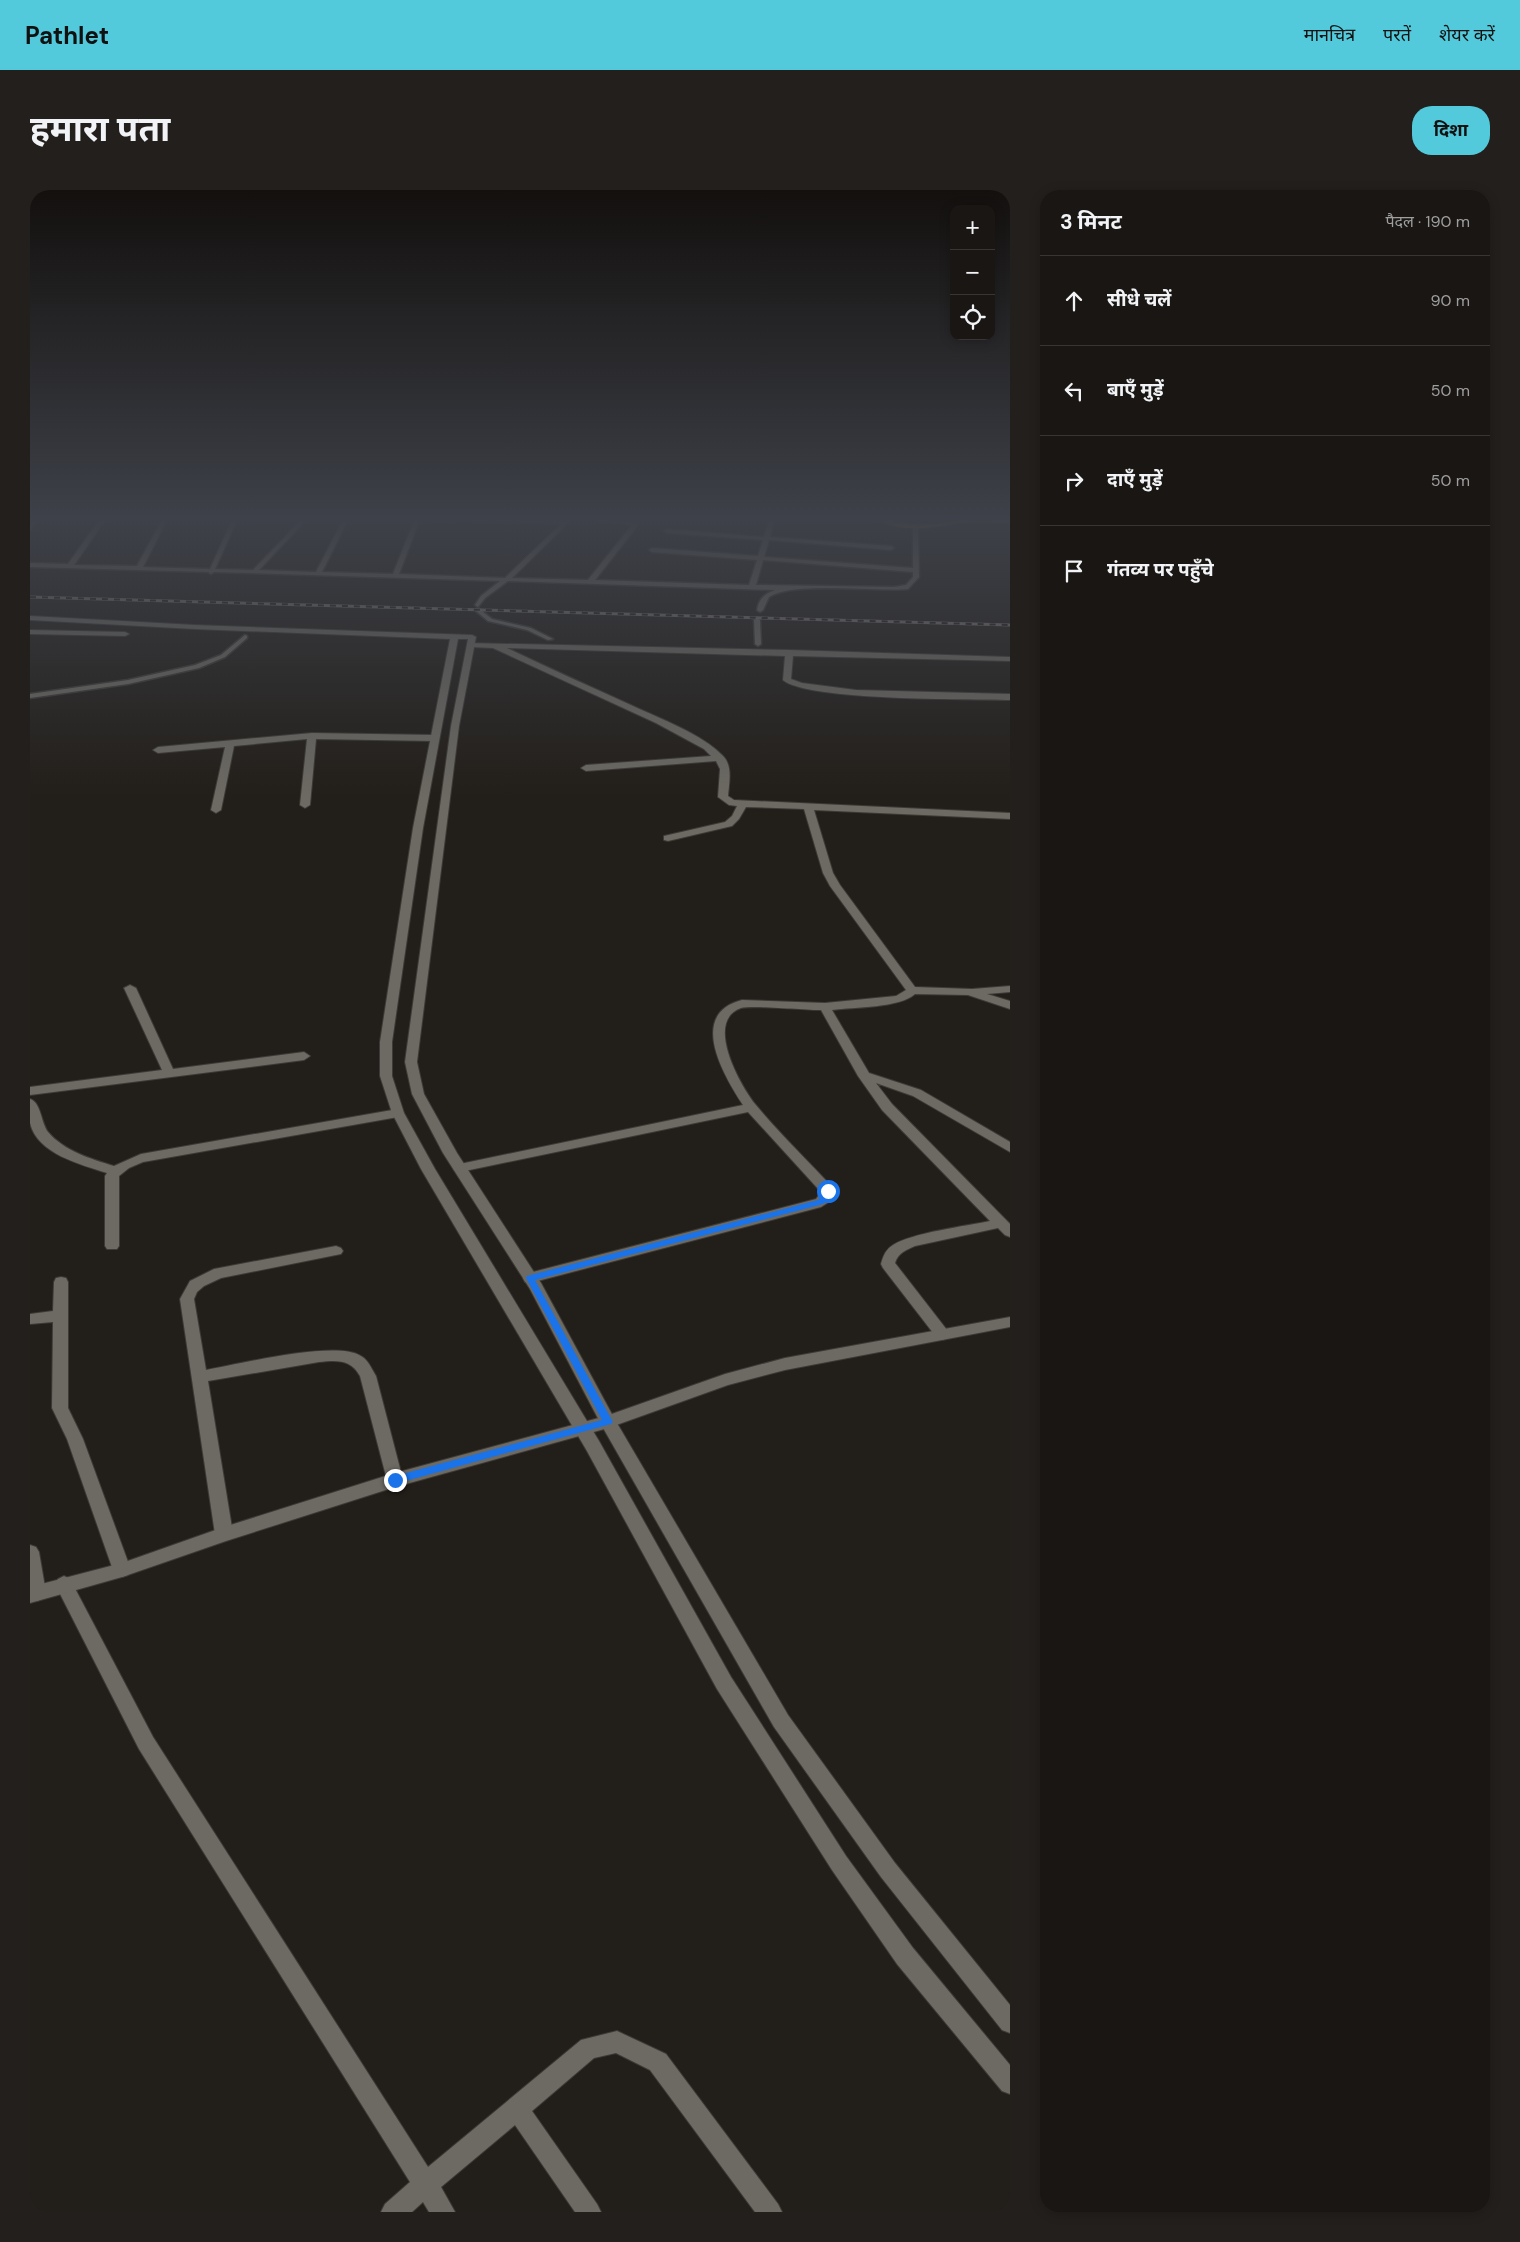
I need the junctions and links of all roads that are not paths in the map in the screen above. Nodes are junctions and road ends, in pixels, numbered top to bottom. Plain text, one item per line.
1 (480, 610) edge
2 (30, 618) edge
3 (48, 620) junction
4 (757, 620) dead end
5 (31, 632) edge
6 (136, 634) dead end
7 (175, 635) dead end
8 (245, 637) junction
9 (550, 639) junction
10 (453, 640) junction
11 (471, 641) junction
12 (758, 644) junction
13 (493, 645) junction
14 (1010, 651) edge
15 (789, 652) junction
16 (1010, 659) edge
17 (30, 696) edge
18 (1010, 697) edge
19 (312, 736) junction
20 (434, 738) junction
21 (230, 743) junction
22 (158, 750) dead end
23 (720, 758) junction
24 (586, 768) dead end
25 (304, 805) dead end
26 (742, 805) junction
27 (809, 808) junction
28 (216, 810) dead end
29 (1010, 816) edge
30 (668, 838) dead end
31 (130, 988) dead end
32 (1010, 989) edge
33 (912, 990) junction
34 (969, 992) junction
35 (1010, 1005) edge
36 (825, 1007) junction
37 (304, 1056) dead end
38 (168, 1073) junction
39 (864, 1076) junction
40 (30, 1091) edge
41 (30, 1103) edge
42 (750, 1107) junction
43 (398, 1113) junction
44 (1010, 1148) edge
45 (460, 1168) junction
46 (115, 1171) junction
47 (1005, 1228) edge
48 (112, 1246) dead end
49 (336, 1251) dead end
50 (530, 1278) junction
51 (61, 1282) dead end
52 (60, 1316) junction
53 (30, 1319) edge
54 (1010, 1322) edge
55 (942, 1334) junction
56 (199, 1377) junction
57 (608, 1422) junction
58 (582, 1430) junction
59 (395, 1480) junction
60 (224, 1534) junction
61 (30, 1552) edge
62 (122, 1570) junction
63 (64, 1584) junction
64 (33, 1594) edge
65 (1010, 2022) edge
66 (1010, 2082) edge
67 (517, 2109) junction
68 (425, 2187) junction
69 (393, 2212) edge
70 (443, 2212) edge
71 (589, 2212) edge
72 (770, 2212) edge

1 - 9 lane
2 - 3 street
3 - 5 street
3 - 10 street
4 - 12 lane
5 - 6 street
7 - 8 street
8 - 10 street
8 - 17 lane
9 - 11 street
9 - 12 street
10 - 11 street
10 - 20 street
11 - 13 street
11 - 45 street
12 - 14 street
13 - 15 street
13 - 23 street
15 - 16 street
15 - 18 street
19 - 20 street
19 - 21 street
19 - 25 street
20 - 43 street
21 - 22 street
21 - 28 street
23 - 24 street
23 - 26 street
26 - 27 street
26 - 30 street
27 - 29 street
27 - 33 street
31 - 38 street
32 - 34 street
33 - 34 street
33 - 36 street
34 - 35 street
36 - 39 street
36 - 42 street
37 - 38 street
38 - 40 street
39 - 44 street
39 - 47 street
41 - 46 street
42 - 45 street
42 - 50 street
43 - 46 street
43 - 58 street
45 - 50 street
46 - 48 street
47 - 55 street
49 - 56 street
50 - 57 street
51 - 52 street
52 - 53 street
52 - 62 street
54 - 55 street
55 - 57 street
56 - 59 street
56 - 60 street
57 - 58 street
57 - 65 street
58 - 59 street
58 - 66 street
59 - 60 street
60 - 62 street
61 - 64 street
62 - 63 street
63 - 64 street
63 - 68 street
67 - 68 street
67 - 71 street
67 - 72 street
68 - 69 street
68 - 70 street

